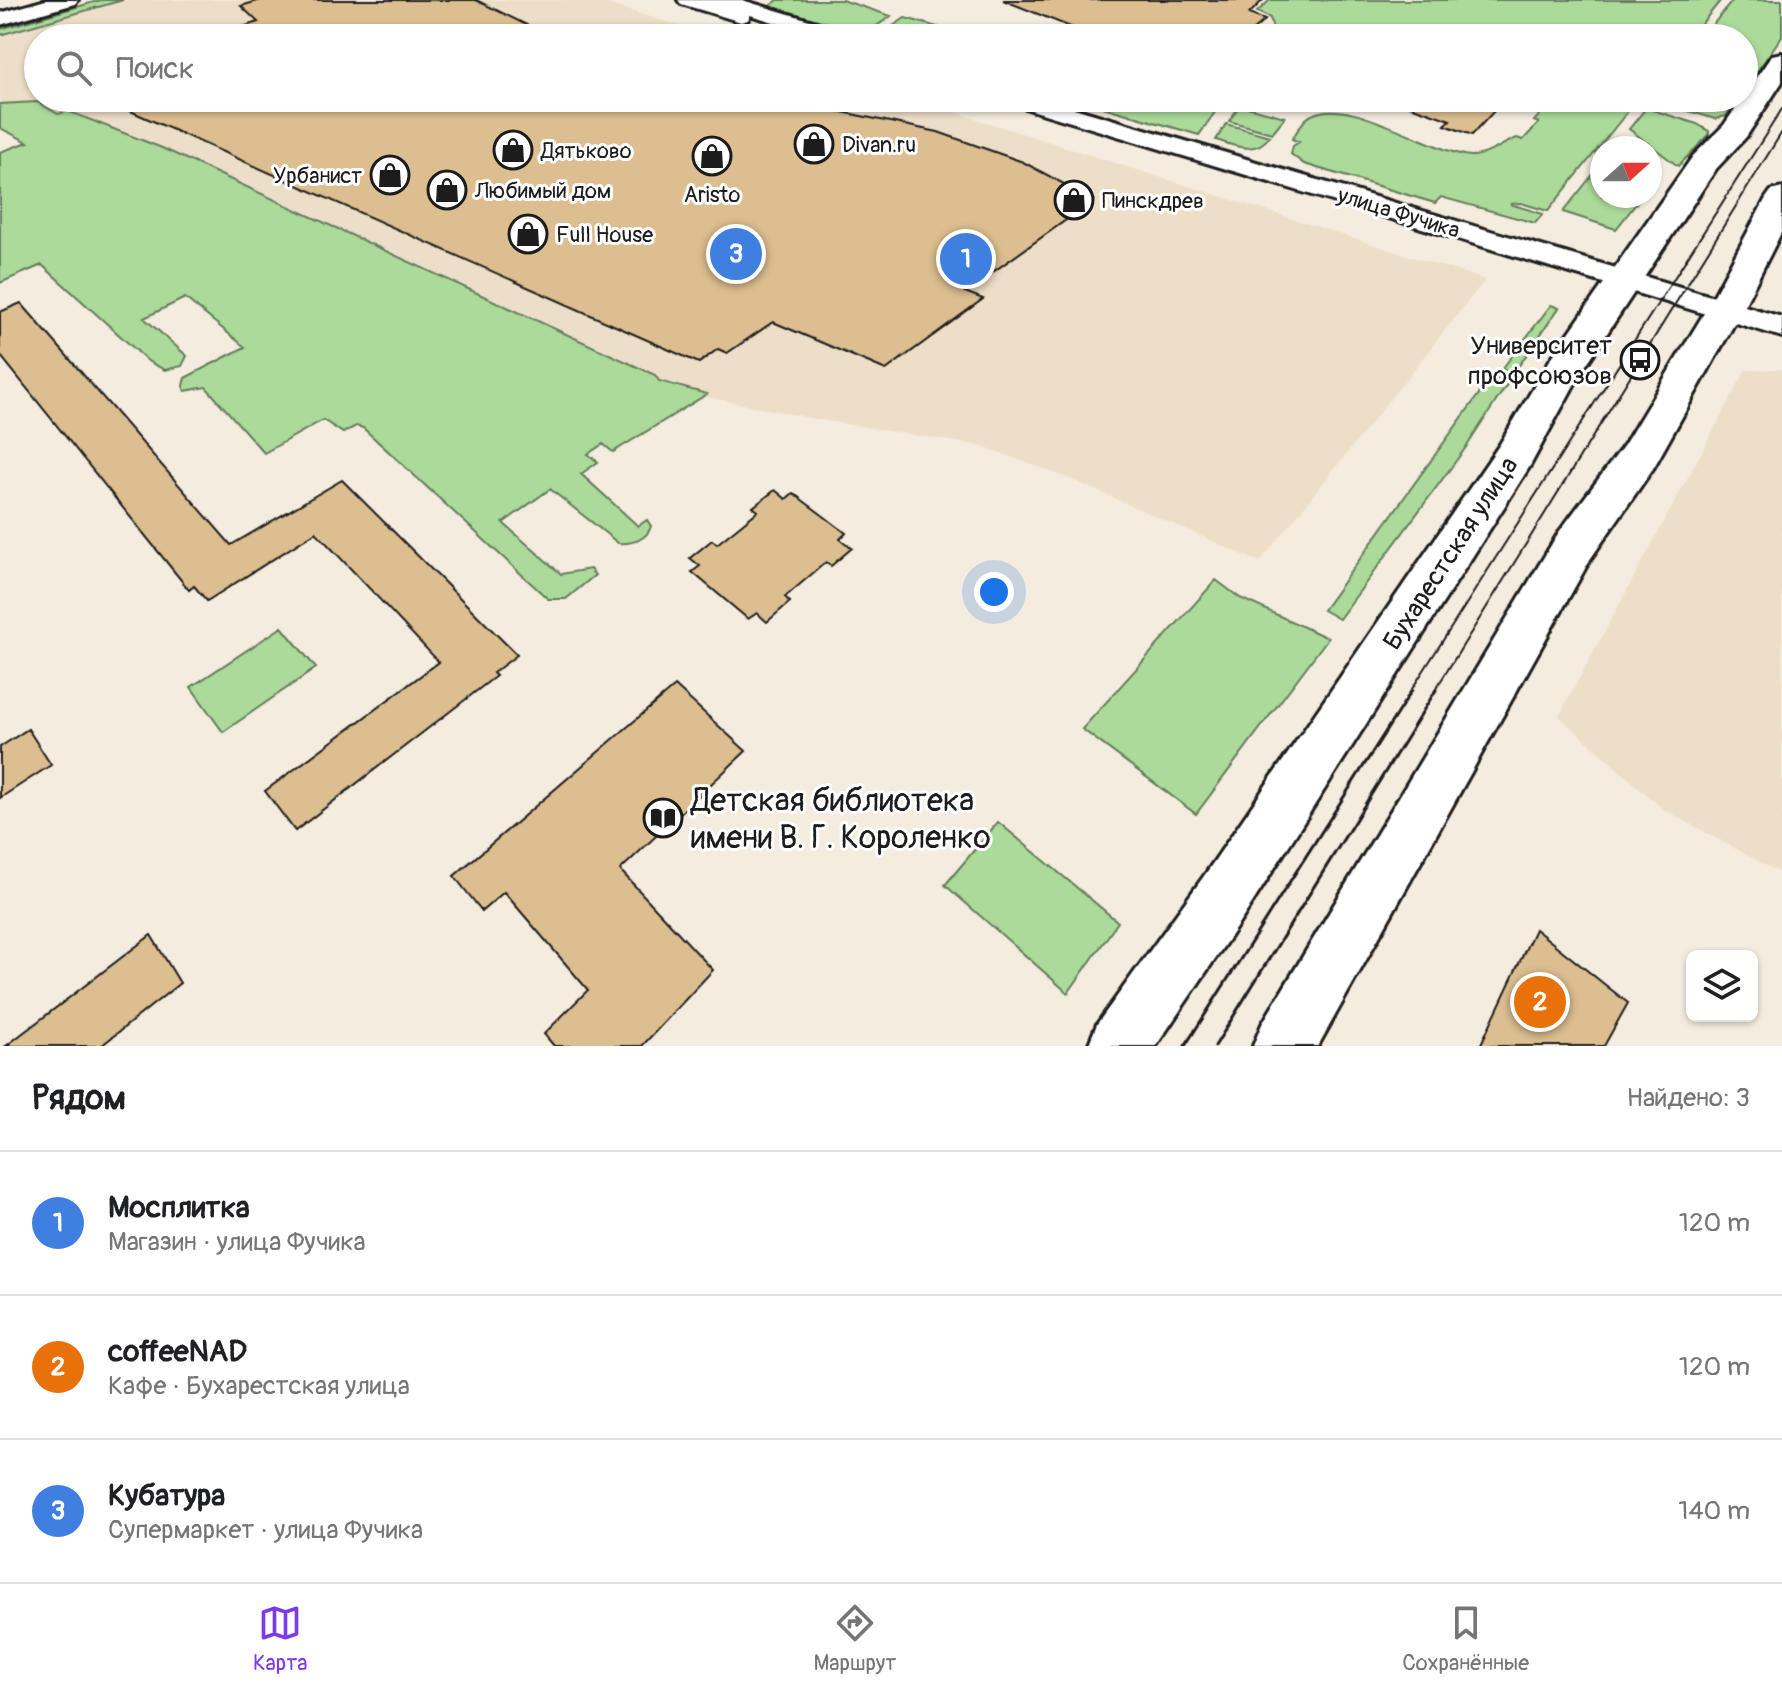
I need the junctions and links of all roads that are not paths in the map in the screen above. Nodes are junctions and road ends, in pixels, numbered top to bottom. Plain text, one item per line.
1 (43, 0) edge
2 (68, 0) edge
3 (688, 0) edge
4 (721, 0) edge
5 (0, 12) edge
6 (0, 19) edge
7 (768, 24) edge
8 (802, 24) edge
9 (1782, 61) edge
10 (1758, 97) edge
11 (1064, 112) edge
12 (1100, 112) edge
13 (1748, 112) edge
14 (1782, 198) edge
15 (1629, 275) junction
16 (1726, 304) junction
17 (1782, 314) edge
18 (1782, 327) edge
19 (1119, 1046) edge
20 (1284, 1046) edge

1 - 5 street
2 - 6 street
3 - 7 street
4 - 8 street
9 - 10 main road, Бухарестская улица
11 - 15 street, улица Фучика
12 - 15 street, улица Фучика
13 - 15 main road, Бухарестская улица
14 - 16 main road
15 - 16 street, улица Фучика
15 - 19 main road, Бухарестская улица
16 - 17 street, улица Фучика
16 - 18 street, улица Фучика
16 - 20 main road

